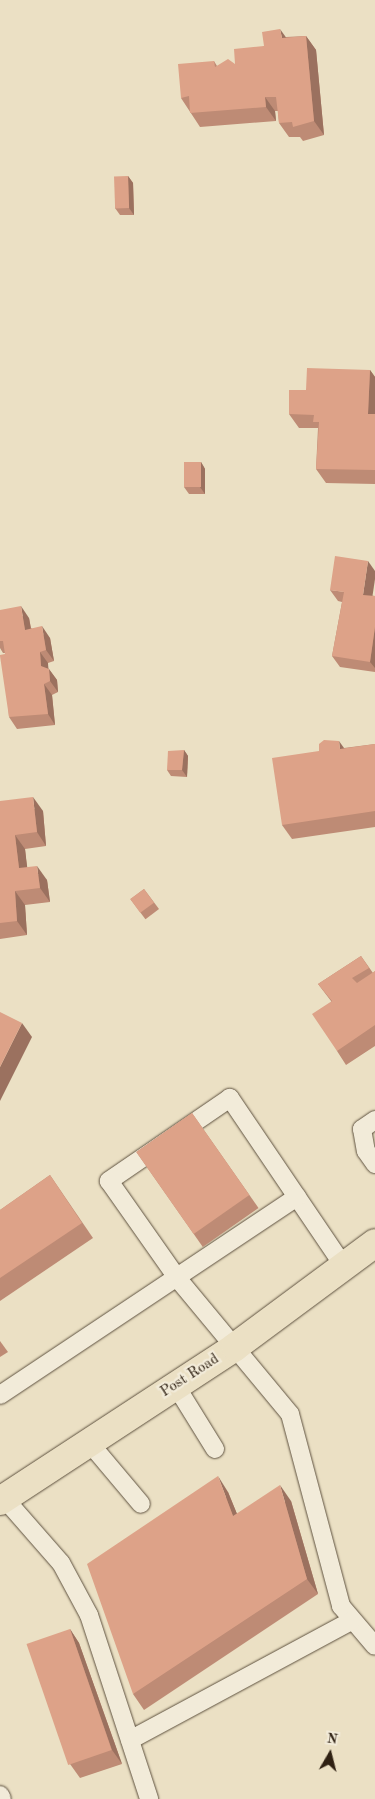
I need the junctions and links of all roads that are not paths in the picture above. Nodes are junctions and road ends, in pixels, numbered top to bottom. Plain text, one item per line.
1 (375, 1120) edge
2 (375, 1164) edge
3 (297, 1197) junction
4 (375, 1243) edge
5 (343, 1265) junction
6 (178, 1279) junction
7 (235, 1347) junction
8 (176, 1386) junction
9 (0, 1395) edge
10 (88, 1440) junction
11 (215, 1449) dead end
12 (2, 1500) edge
13 (141, 1504) dead end
14 (351, 1621) junction
15 (375, 1646) edge
16 (130, 1740) junction
17 (0, 1795) edge
18 (2, 1799) edge
19 (149, 1799) edge

1 - 2 lane
3 - 5 lane
3 - 6 lane
3 - 6 lane
4 - 5 main road, Post Road
5 - 7 main road, Post Road
6 - 7 lane
6 - 9 lane
7 - 8 main road, Post Road
7 - 14 lane
8 - 10 main road, Post Road
8 - 11 lane
10 - 12 main road, Post Road
10 - 13 lane
12 - 16 lane
14 - 15 lane
14 - 16 lane
16 - 19 lane
17 - 18 lane

